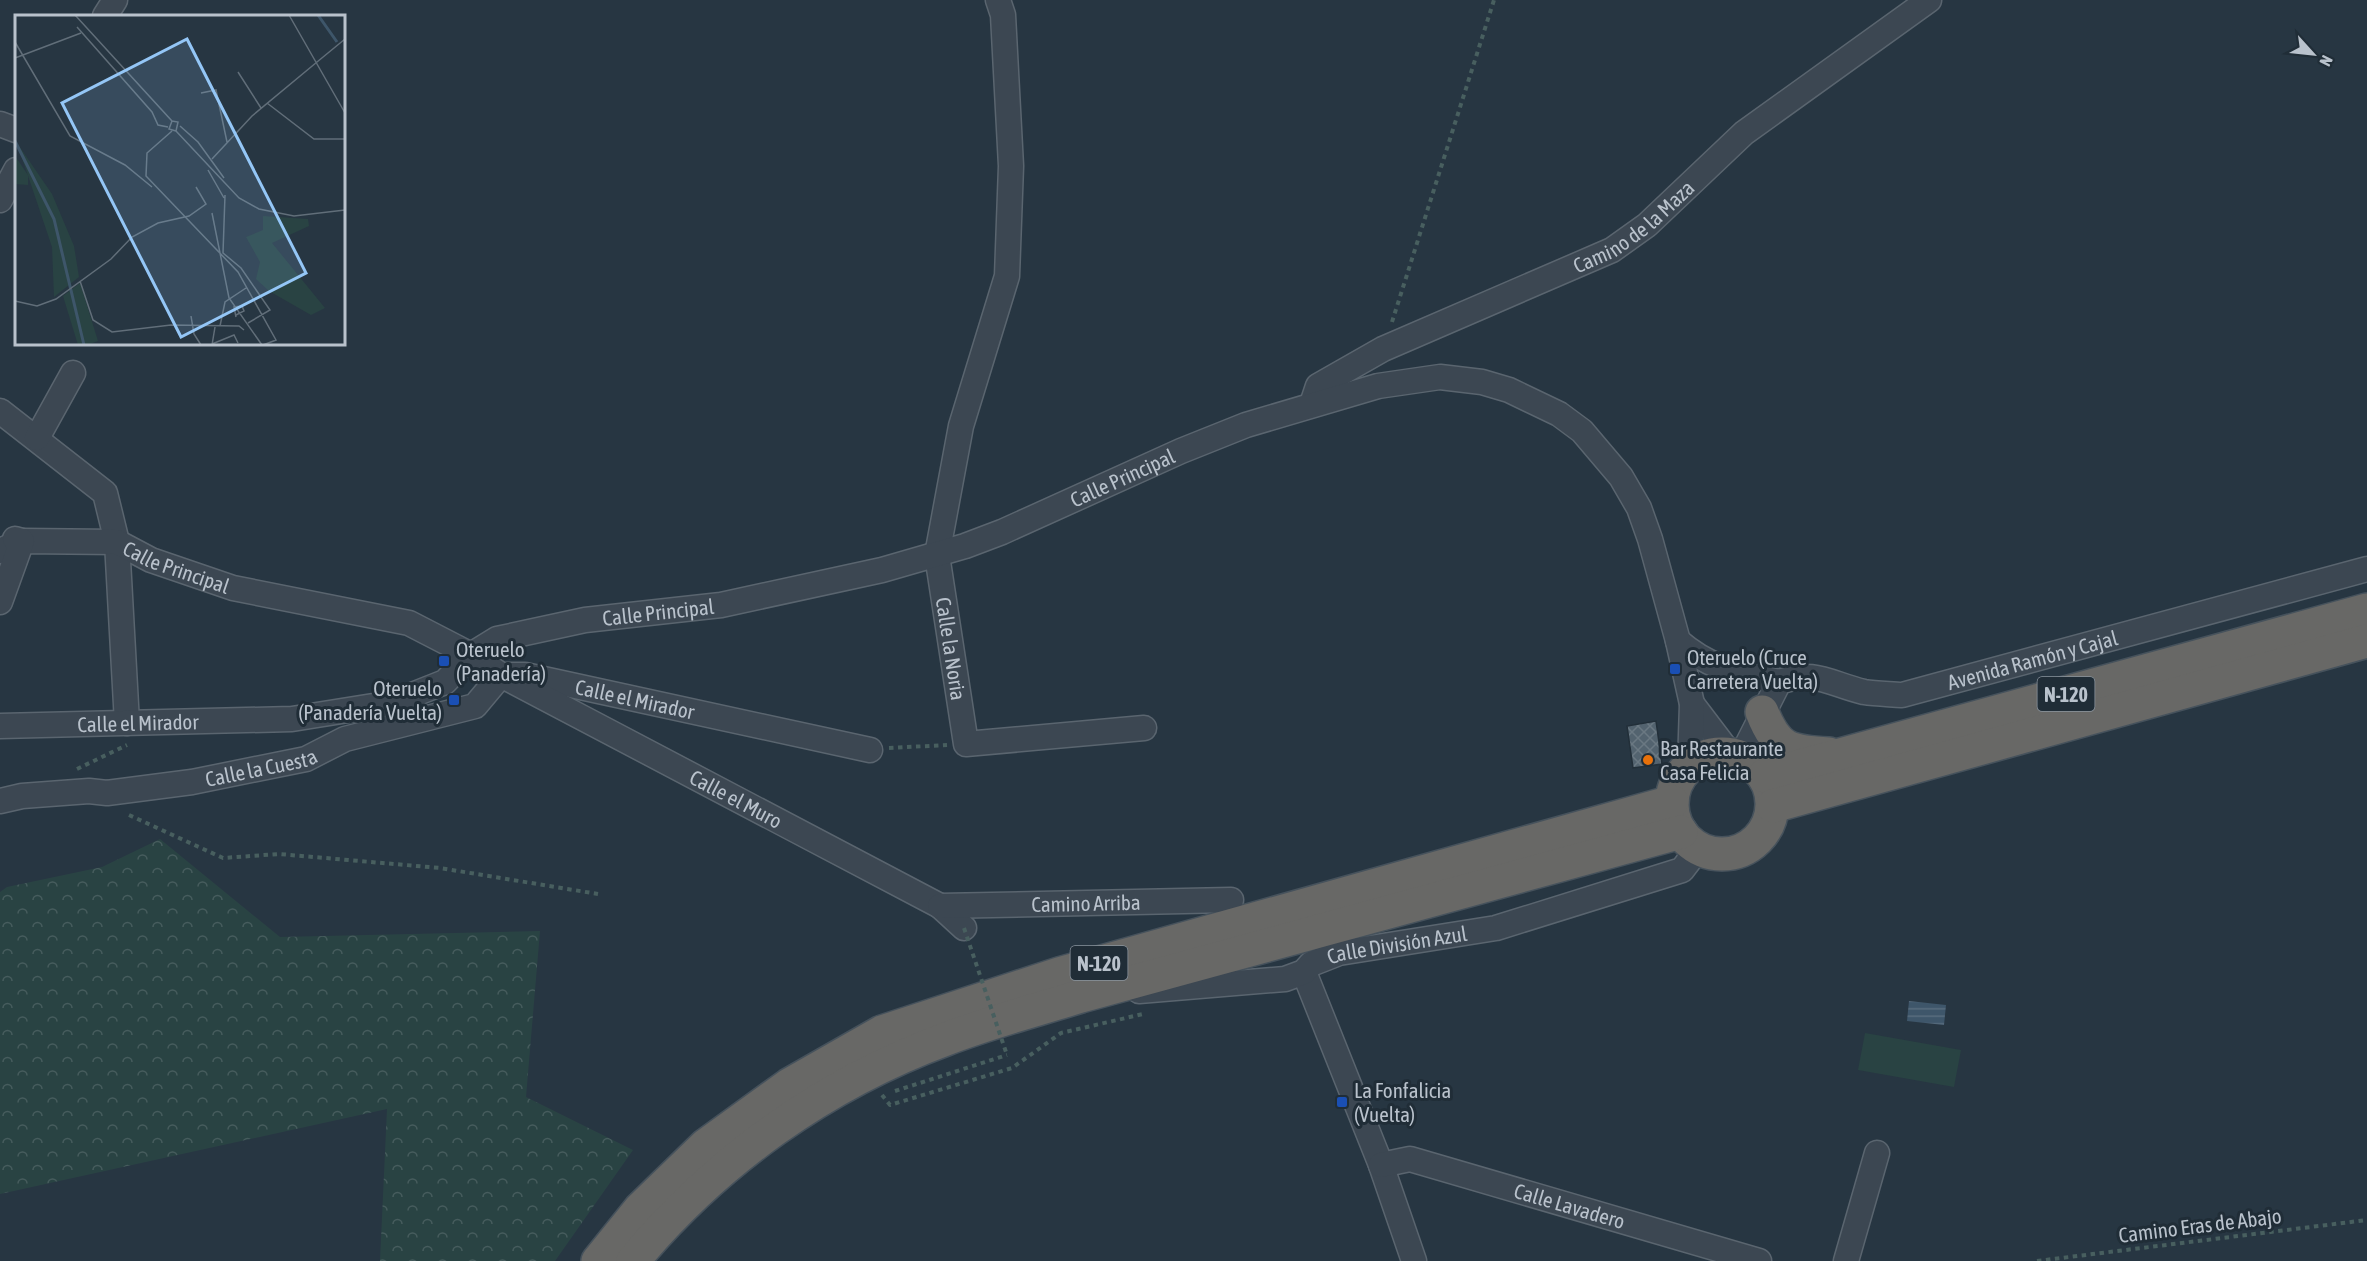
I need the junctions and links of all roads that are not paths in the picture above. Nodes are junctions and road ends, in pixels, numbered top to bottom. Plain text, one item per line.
1 (115, 0) edge
2 (998, 0) edge
3 (1929, 0) edge
4 (106, 15) edge
5 (0, 124) edge
6 (15, 130) edge
7 (15, 172) edge
8 (0, 200) edge
9 (72, 373) dead end
10 (1312, 404) junction
11 (0, 411) edge
12 (37, 438) junction
13 (11, 538) edge
14 (117, 542) junction
15 (0, 551) edge
16 (937, 555) junction
17 (2367, 569) edge
18 (0, 602) edge
19 (2367, 610) edge
20 (1678, 641) junction
21 (2367, 641) edge
22 (471, 655) junction
23 (501, 675) junction
24 (1779, 682) junction
25 (1692, 704) junction
26 (1762, 712) junction
27 (0, 726) edge
28 (1144, 728) dead end
29 (130, 732) junction
30 (870, 750) road end
31 (1846, 755) junction
32 (1690, 766) junction
33 (1752, 773) junction
34 (0, 801) edge
35 (1684, 828) junction
36 (1231, 900) dead end
37 (940, 906) junction
38 (964, 928) road end
39 (1304, 972) junction
40 (1081, 996) junction
41 (1877, 1153) dead end
42 (1381, 1165) junction
43 (598, 1261) edge
44 (633, 1261) edge
45 (1414, 1261) edge
46 (1759, 1261) edge
47 (1846, 1261) edge

1 - 4 street
2 - 16 street, Calle la Noria
3 - 10 street, Camino de la Maza
5 - 6 street
7 - 8 street
9 - 12 street
10 - 16 street, Calle Principal
10 - 20 street, Calle Principal
11 - 12 street
12 - 14 street
13 - 14 street, Calle Principal
13 - 15 street, Calle Principal
13 - 18 street
14 - 22 street, Calle Principal
14 - 29 street
16 - 22 street, Calle Principal
16 - 28 street, Calle la Noria
17 - 24 street, Avenida Ramón y Cajal
19 - 31 highway, N-120
20 - 24 street
20 - 25 street, Calle Principal
21 - 33 highway, N-120
22 - 23 street
22 - 29 street, Calle el Mirador
23 - 30 street, Calle el Mirador
23 - 34 street, Calle la Cuesta
23 - 37 street, Calle el Muro
24 - 26 street
25 - 32 street
25 - 33 street
26 - 31 highway
26 - 33 street
27 - 29 street, Calle el Mirador
31 - 33 highway, N-120
32 - 33 highway, N-120
32 - 35 highway
33 - 35 highway, N-120
35 - 39 street, Calle División Azul
35 - 40 highway, N-120
35 - 43 highway, N-120
36 - 37 street, Camino Arriba
37 - 38 street, Calle el Muro
39 - 40 street, Calle División Azul
39 - 42 street
40 - 44 highway, N-120
41 - 47 street
42 - 45 street
42 - 46 street, Calle Lavadero

